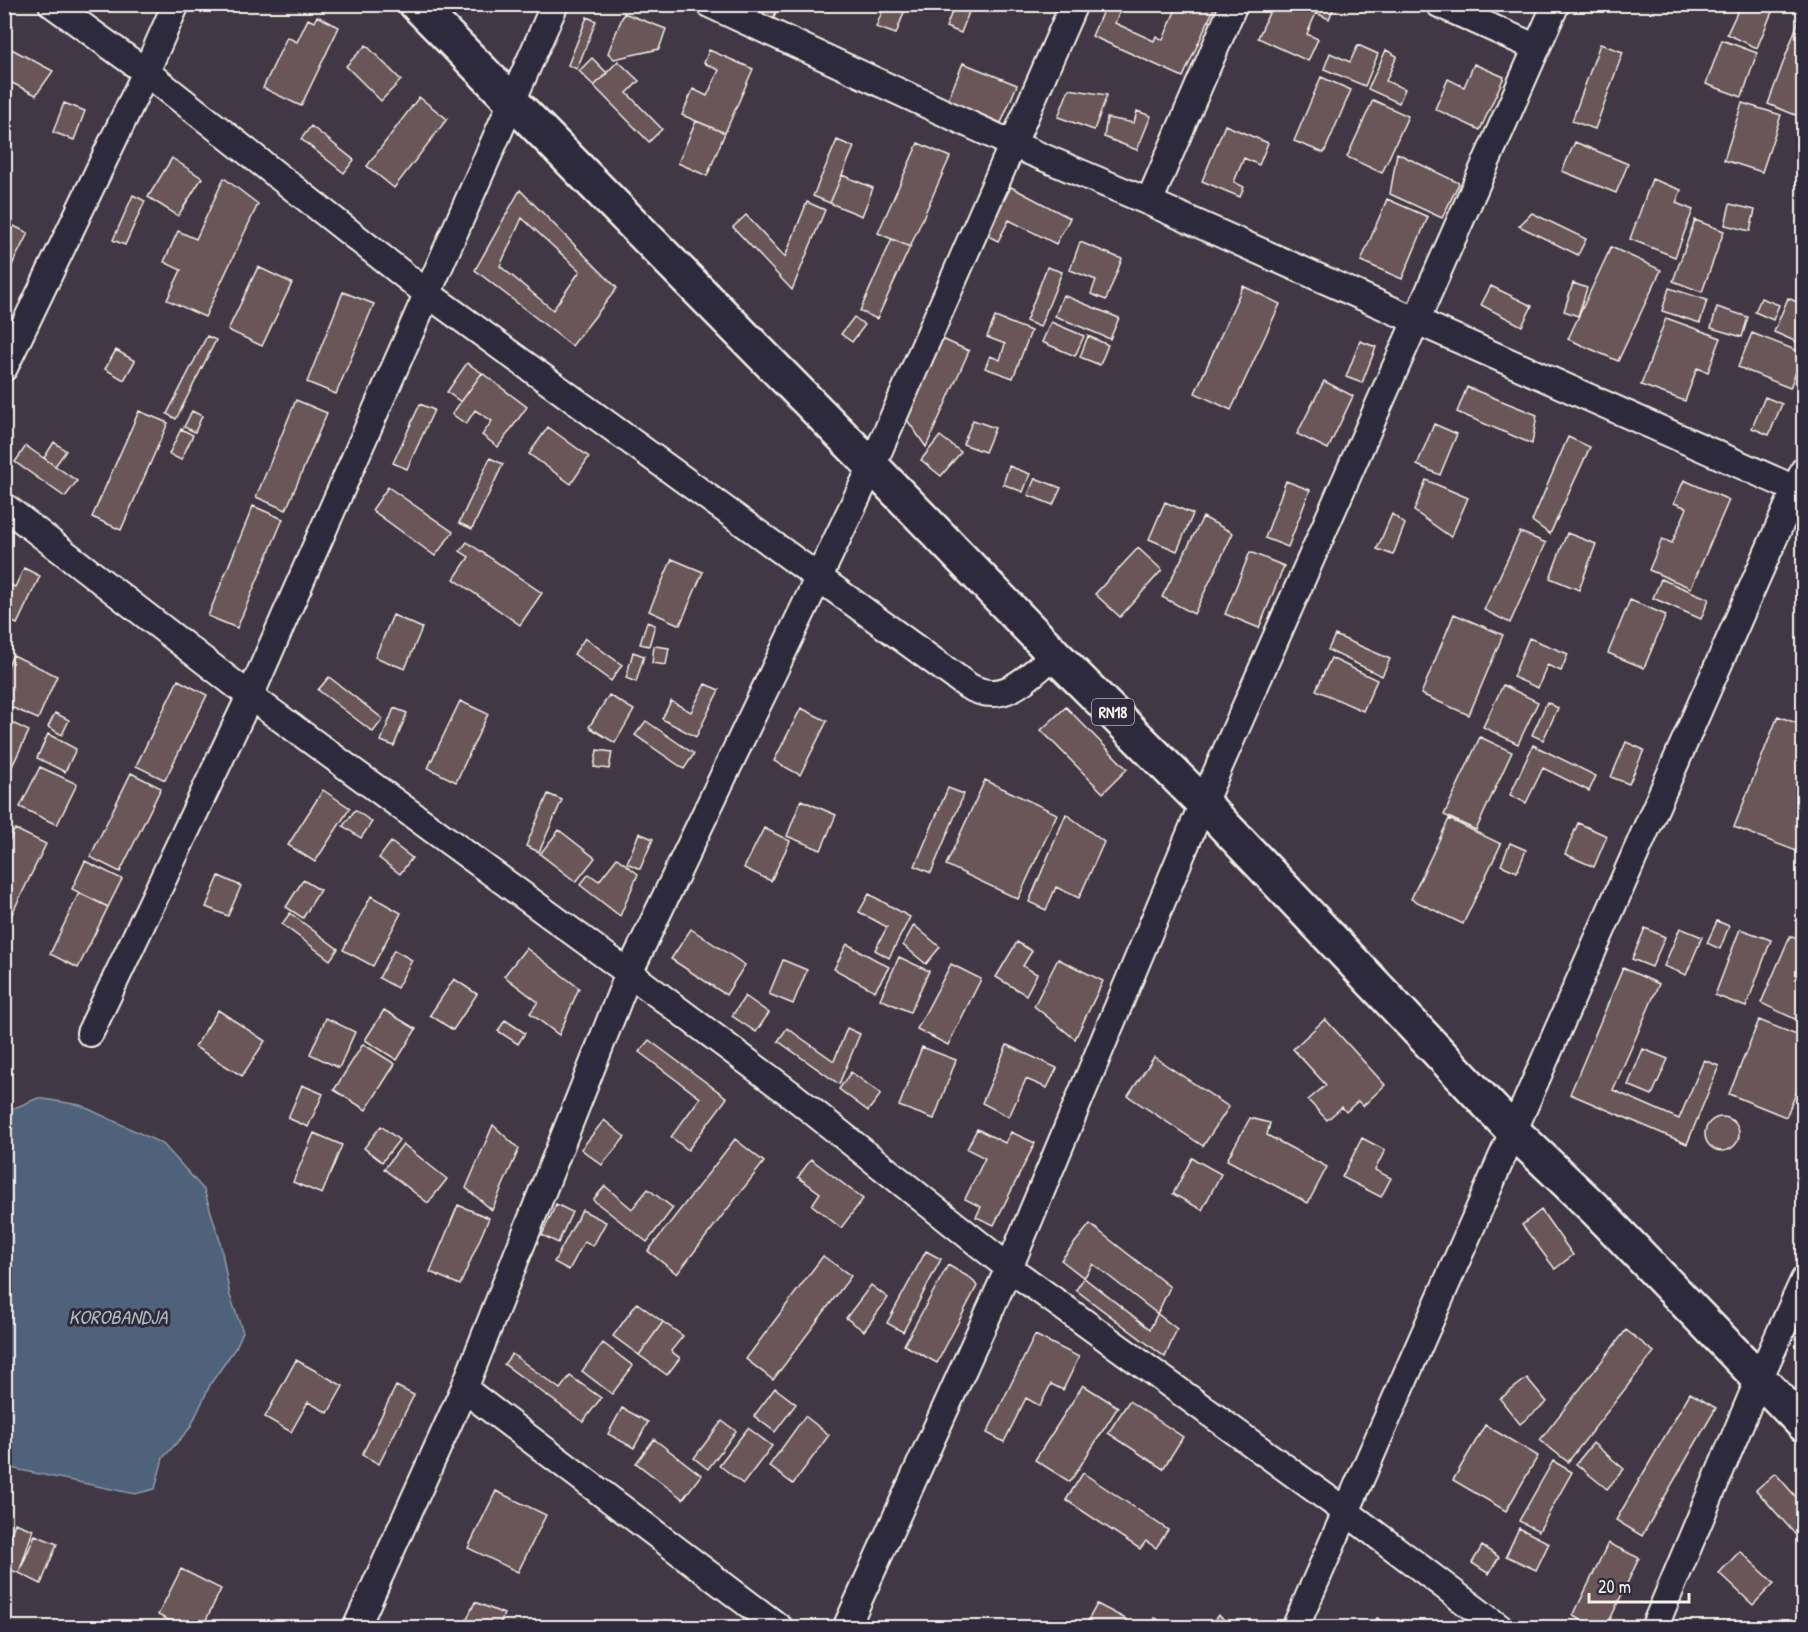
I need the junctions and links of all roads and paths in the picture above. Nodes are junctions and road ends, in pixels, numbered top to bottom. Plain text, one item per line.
1 (52, 4) edge
2 (176, 4) edge
3 (417, 4) edge
4 (555, 4) edge
5 (709, 4) edge
6 (1074, 4) edge
7 (1234, 4) edge
8 (1439, 4) edge
9 (1556, 4) edge
10 (1537, 48) junction
11 (146, 72) junction
12 (513, 101) junction
13 (1012, 144) junction
14 (1149, 202) junction
15 (428, 294) junction
16 (1416, 322) junction
17 (4, 368) edge
18 (872, 466) junction
19 (1801, 484) edge
20 (4, 506) edge
21 (819, 576) junction
22 (1054, 655) junction
23 (250, 696) junction
24 (1203, 802) junction
25 (629, 973) junction
26 (90, 1033) dead end
27 (1513, 1131) junction
28 (1009, 1268) junction
29 (1803, 1280) edge
30 (1759, 1379) junction
31 (464, 1389) junction
32 (1803, 1425) edge
33 (1346, 1511) junction
34 (356, 1628) edge
35 (780, 1628) edge
36 (846, 1628) edge
37 (1295, 1628) edge
38 (1500, 1628) edge
39 (1654, 1628) edge

1 - 11 street
2 - 11 street
3 - 12 main road, RN18
4 - 12 street
5 - 13 street
6 - 13 street
7 - 14 street
8 - 10 street
9 - 10 street
10 - 16 street
11 - 15 street
11 - 17 street
12 - 15 street
12 - 18 main road, RN18
13 - 14 street
13 - 18 street
14 - 16 street
15 - 21 street
15 - 23 street
16 - 19 street
16 - 24 street
18 - 21 street
18 - 22 main road, RN18
19 - 27 street
20 - 23 street
21 - 22 street
21 - 25 street
22 - 24 main road, RN18
23 - 25 street
23 - 26 street
24 - 27 main road, RN18
24 - 28 street
25 - 28 street
25 - 31 street
27 - 30 main road, RN18
27 - 33 street
28 - 33 street
28 - 36 street
29 - 30 street
30 - 32 main road, RN18
30 - 39 street
31 - 34 street
31 - 35 street
33 - 37 street
33 - 38 street

